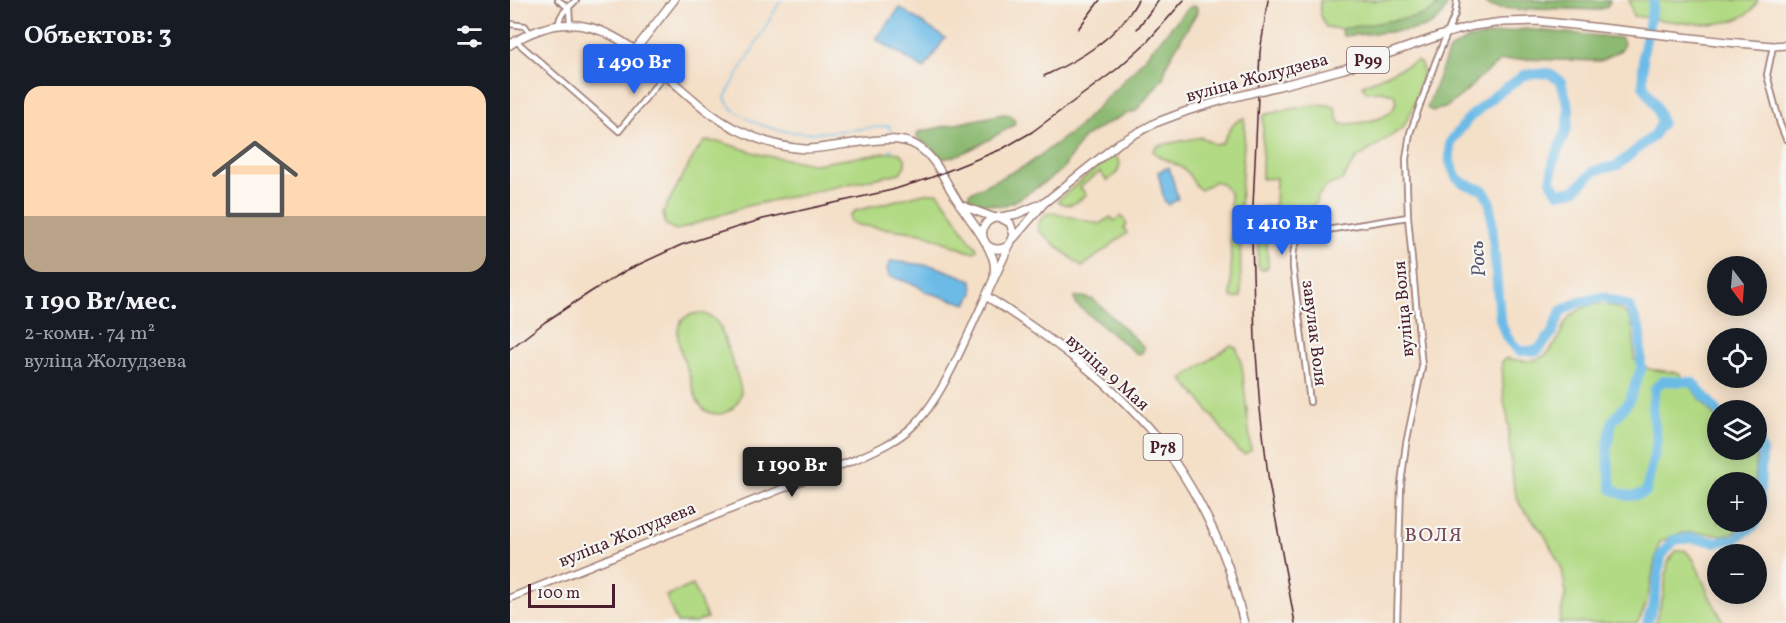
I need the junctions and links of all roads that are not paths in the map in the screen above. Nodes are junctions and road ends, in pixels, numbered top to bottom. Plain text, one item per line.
1 (558, 0) edge
2 (576, 0) edge
3 (675, 0) edge
4 (1457, 0) edge
5 (568, 8) junction
6 (510, 24) edge
7 (559, 24) junction
8 (570, 24) junction
9 (530, 33) junction
10 (1448, 33) junction
11 (513, 43) edge
12 (1786, 45) edge
13 (1773, 46) junction
14 (635, 50) junction
15 (665, 74) junction
16 (1786, 139) edge
17 (1044, 203) junction
18 (960, 205) junction
19 (1408, 217) junction
20 (997, 218) junction
21 (983, 237) junction
22 (1012, 240) junction
23 (987, 245) junction
24 (994, 276) junction
25 (986, 296) junction
26 (1310, 402) dead end
27 (510, 598) edge
28 (1244, 623) edge
29 (1397, 623) edge

1 - 5 street
2 - 5 street
3 - 14 main road
4 - 10 street, вуліца Воля
5 - 7 street
5 - 8 street
6 - 9 street
7 - 8 main road
7 - 9 main road
8 - 14 main road
9 - 11 main road
10 - 13 main road, вуліца Жолудзева / Р99
10 - 17 main road, вуліца Жолудзева / Р99, bridge
10 - 19 street, вуліца Воля
11 - 15 street
12 - 13 main road, вуліца Жолудзева / Р99
13 - 16 street
14 - 15 main road
15 - 18 main road
17 - 20 main road, Р99
17 - 22 main road, Р99
18 - 20 main road
18 - 21 main road
19 - 26 street, завулак Воля
19 - 29 street, вуліца Воля
20 - 21 main road
20 - 22 main road
21 - 23 main road
22 - 23 main road
22 - 24 main road
23 - 24 main road
24 - 25 main road
25 - 27 main road, вуліца Жолудзева
25 - 28 main road, вуліца 9 Мая / Р78

